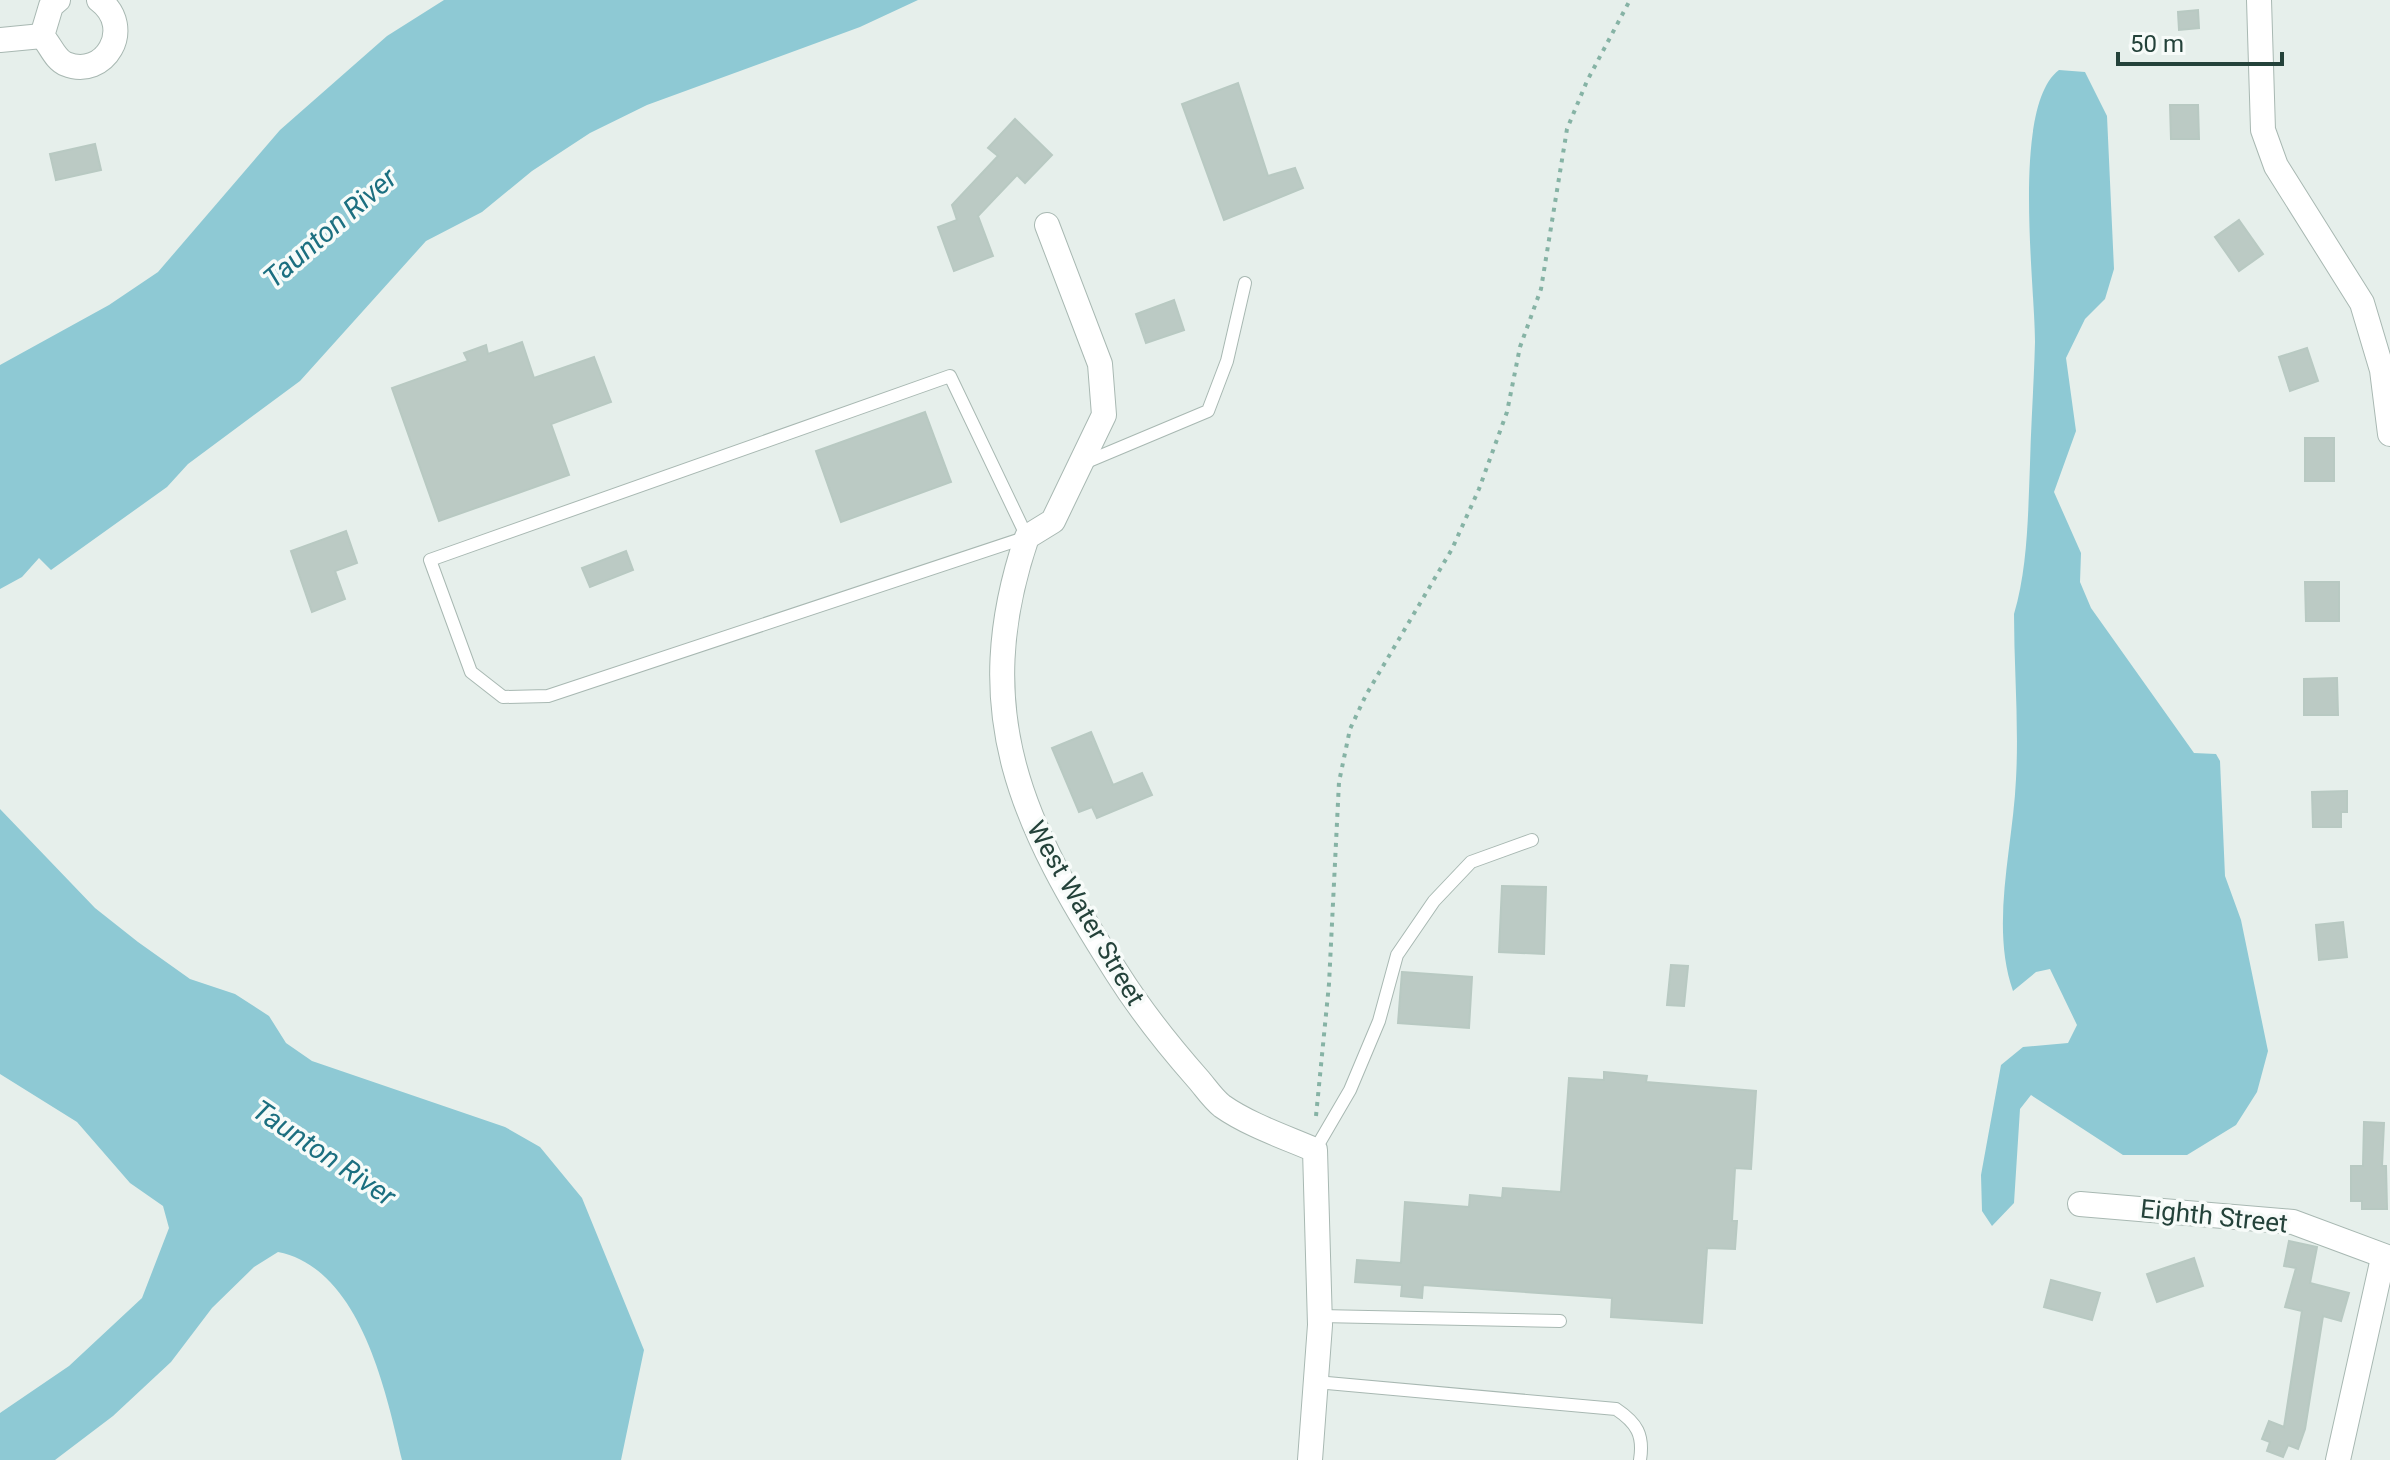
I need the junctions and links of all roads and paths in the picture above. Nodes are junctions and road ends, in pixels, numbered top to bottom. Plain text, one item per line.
1 (58, 0) edge
2 (99, 0) edge
3 (1630, 0) edge
4 (2259, 0) edge
5 (42, 36) junction
6 (0, 40) edge
7 (1047, 225) dead end
8 (1245, 283) dead end
9 (2390, 434) edge
10 (1081, 465) junction
11 (1027, 537) junction
12 (1532, 840) dead end
13 (1315, 1150) junction
14 (2080, 1204) dead end
15 (2387, 1258) edge
16 (1320, 1316) junction
17 (1560, 1321) dead end
18 (1316, 1382) junction
19 (1310, 1460) edge
20 (1640, 1460) edge
21 (2338, 1460) edge

1 - 5 street
2 - 5 street
3 - 13 path
4 - 9 street
5 - 6 street
7 - 10 street
8 - 10 lane
10 - 11 street
11 - 11 lane
11 - 13 street, West Water Street
12 - 13 lane
13 - 16 street
14 - 15 street, Eighth Street
15 - 21 street
16 - 17 lane
16 - 18 street
18 - 19 street
18 - 20 lane

